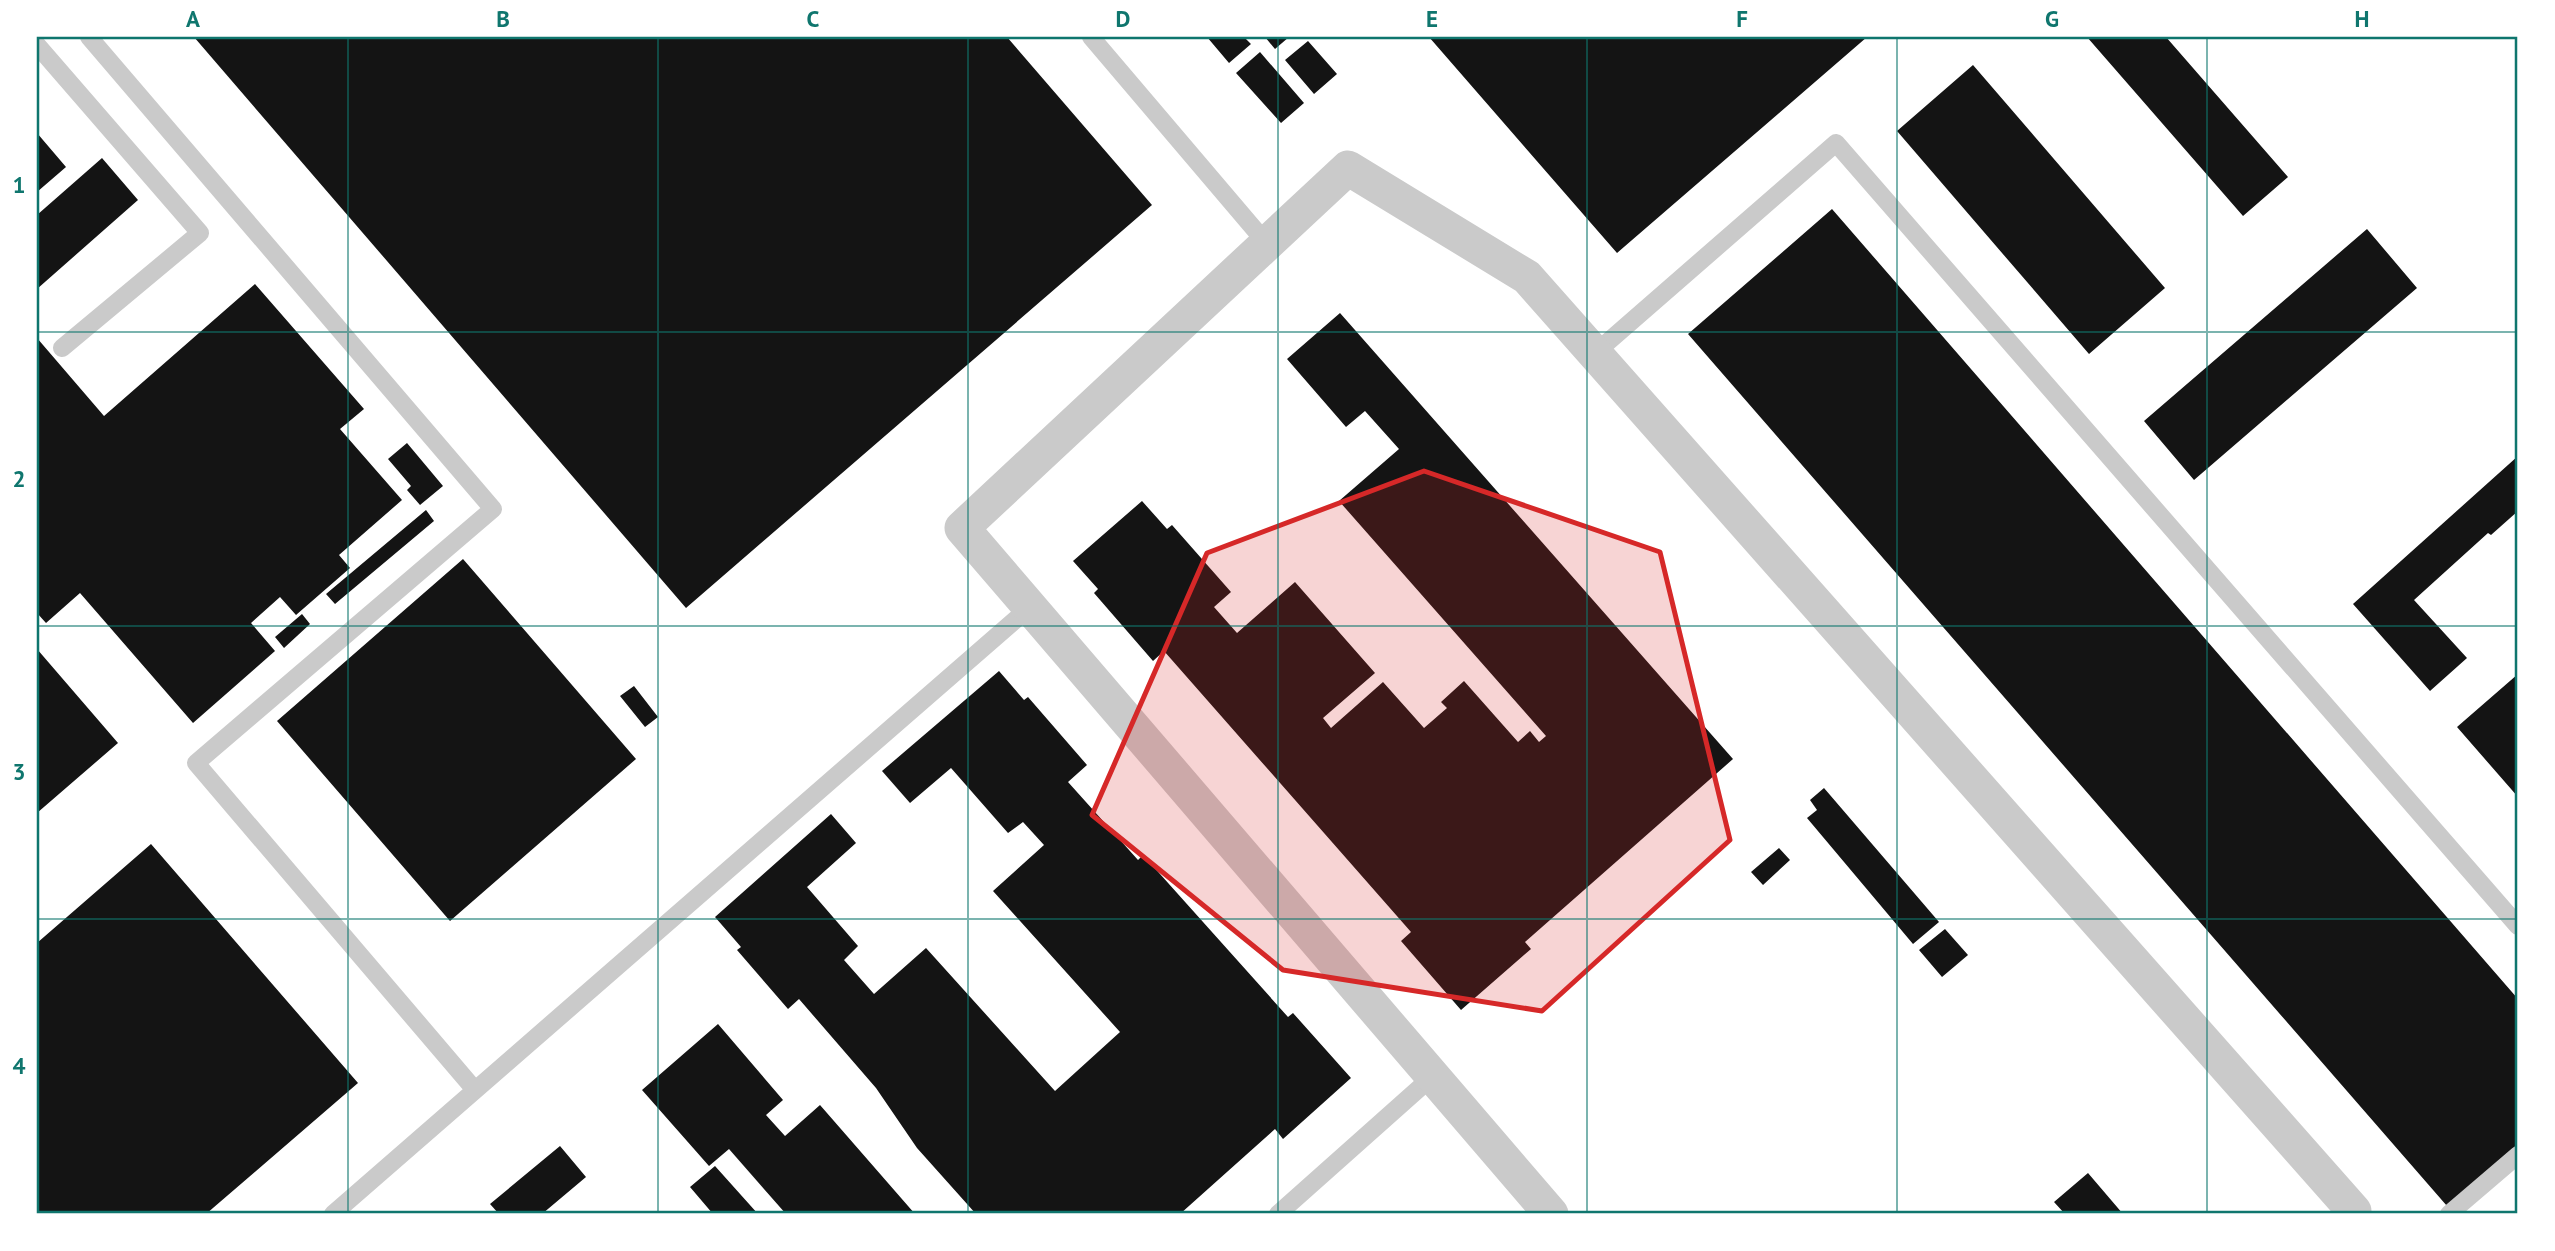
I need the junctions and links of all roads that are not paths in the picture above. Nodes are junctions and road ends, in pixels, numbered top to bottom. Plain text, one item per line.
1 (89, 37) edge
2 (1091, 37) edge
3 (37, 45) edge
4 (1267, 244) junction
5 (62, 348) dead end
6 (1594, 354) junction
7 (1030, 607) junction
8 (2518, 926) edge
9 (1433, 1076) junction
10 (475, 1090) junction
11 (2518, 1155) edge
12 (2354, 1211) dead end
13 (332, 1214) edge
14 (1278, 1214) edge
15 (1551, 1214) edge
16 (2449, 1214) edge

1 - 10 lane
2 - 4 lane
3 - 5 lane
4 - 6 street
4 - 7 street
6 - 8 lane
6 - 12 street
7 - 9 street
7 - 10 lane
9 - 14 lane
9 - 15 street
10 - 13 lane
11 - 16 lane

